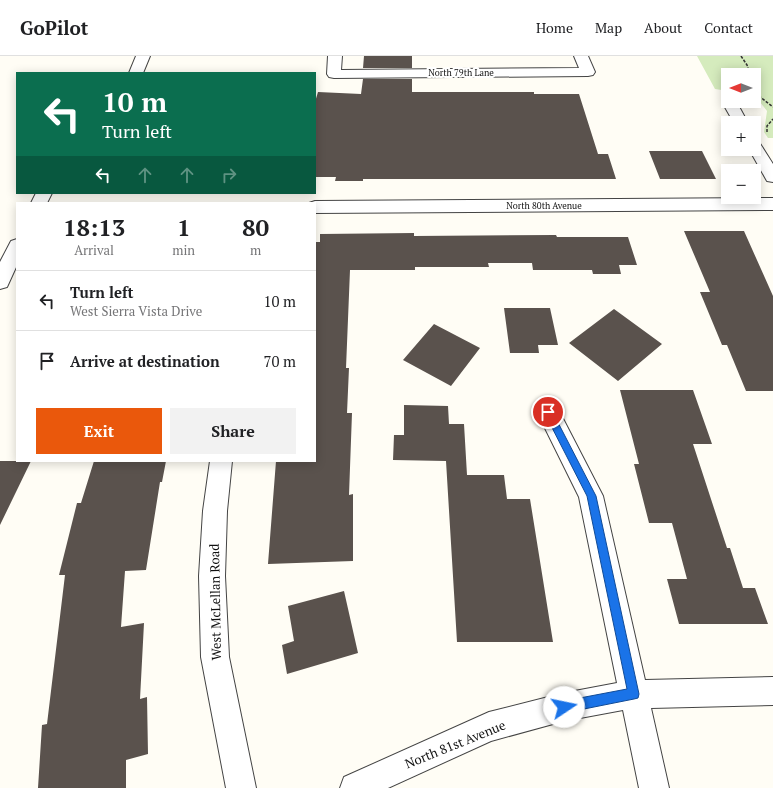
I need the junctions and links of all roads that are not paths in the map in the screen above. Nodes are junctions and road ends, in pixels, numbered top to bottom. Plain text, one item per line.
1 (143, 56) edge
2 (335, 56) edge
3 (581, 56) edge
4 (136, 72) edge
5 (761, 156) edge
6 (773, 177) edge
7 (773, 204) edge
8 (316, 207) edge
9 (16, 248) edge
10 (0, 282) edge
11 (548, 412) dead end
12 (221, 462) edge
13 (773, 691) edge
14 (634, 694) junction
15 (241, 788) edge
16 (355, 788) edge
17 (654, 788) edge

1 - 4 street
2 - 3 street, North 79th Lane
5 - 6 street
7 - 8 street, North 80th Avenue
9 - 10 street
11 - 14 street
12 - 15 street, West McLellan Road
13 - 14 street, North 81st Avenue
14 - 16 street, North 81st Avenue
14 - 17 street

